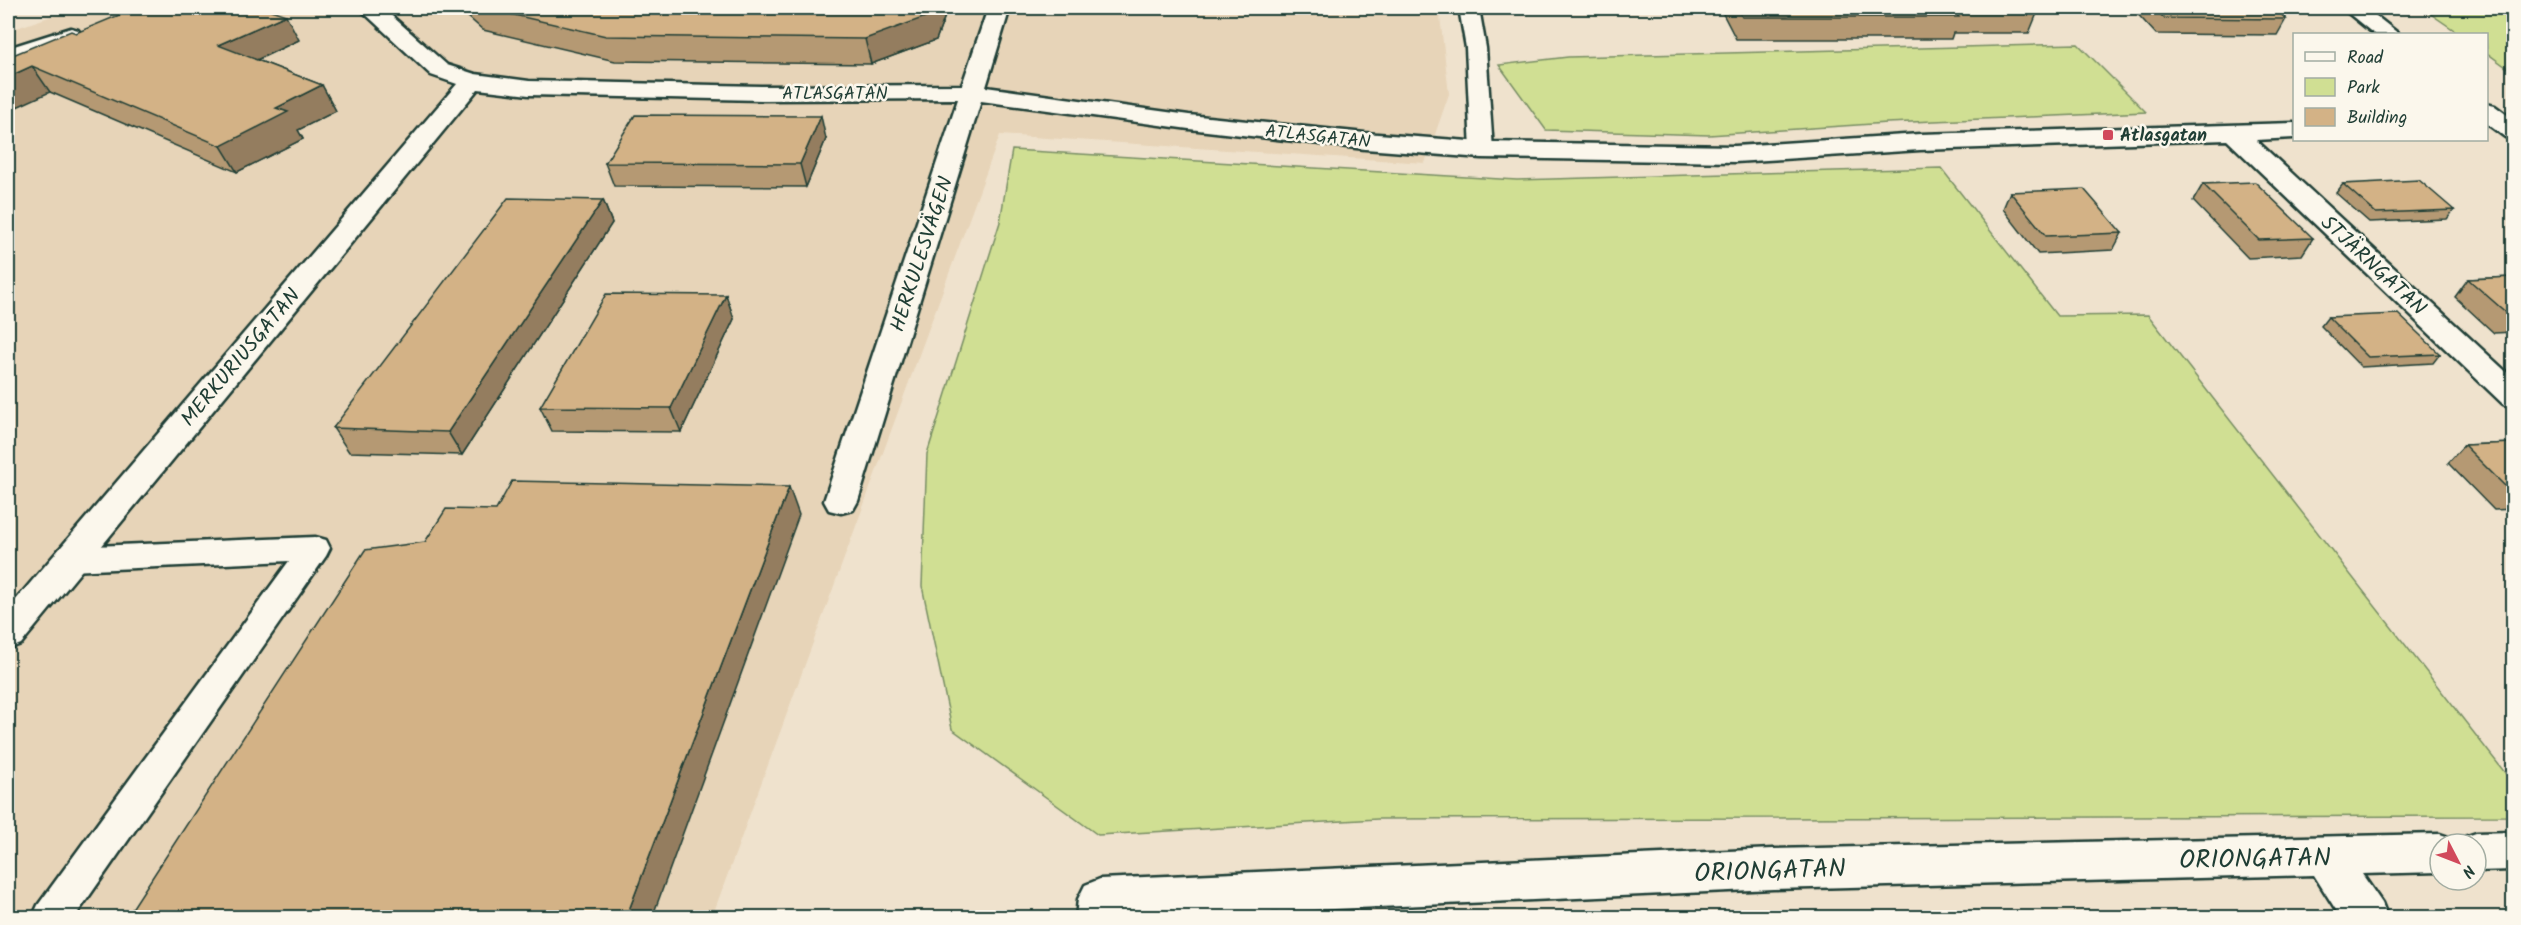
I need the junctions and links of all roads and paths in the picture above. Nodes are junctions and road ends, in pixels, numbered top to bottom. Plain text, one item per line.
1 (370, 8) edge
2 (999, 8) edge
3 (1469, 8) edge
4 (2353, 8) edge
5 (93, 27) edge
6 (2387, 33) edge
7 (8, 54) edge
8 (472, 81) junction
9 (972, 92) junction
10 (2293, 131) edge
11 (2234, 133) junction
12 (1482, 150) junction
13 (2514, 397) edge
14 (841, 501) dead end
15 (70, 559) junction
16 (8, 634) edge
17 (2514, 851) edge
18 (2488, 852) edge
19 (2428, 853) edge
20 (2325, 856) junction
21 (1099, 908) edge
22 (51, 918) edge
23 (2366, 918) edge

1 - 8 street, ATLASGATAN
2 - 9 street, HERKULESVÄGEN
3 - 12 lane
4 - 6 street
5 - 7 lane
8 - 9 street, ATLASGATAN
8 - 15 street, MERKURIUSGATAN
9 - 12 street, ATLASGATAN
9 - 14 street, HERKULESVÄGEN
10 - 11 street, ATLASGATAN
11 - 12 street, ATLASGATAN
11 - 13 street, STJÄRNGATAN
15 - 16 street, MERKURIUSGATAN
15 - 22 lane
17 - 18 street
19 - 20 street, ORIONGATAN
20 - 21 street, ORIONGATAN
20 - 23 street

